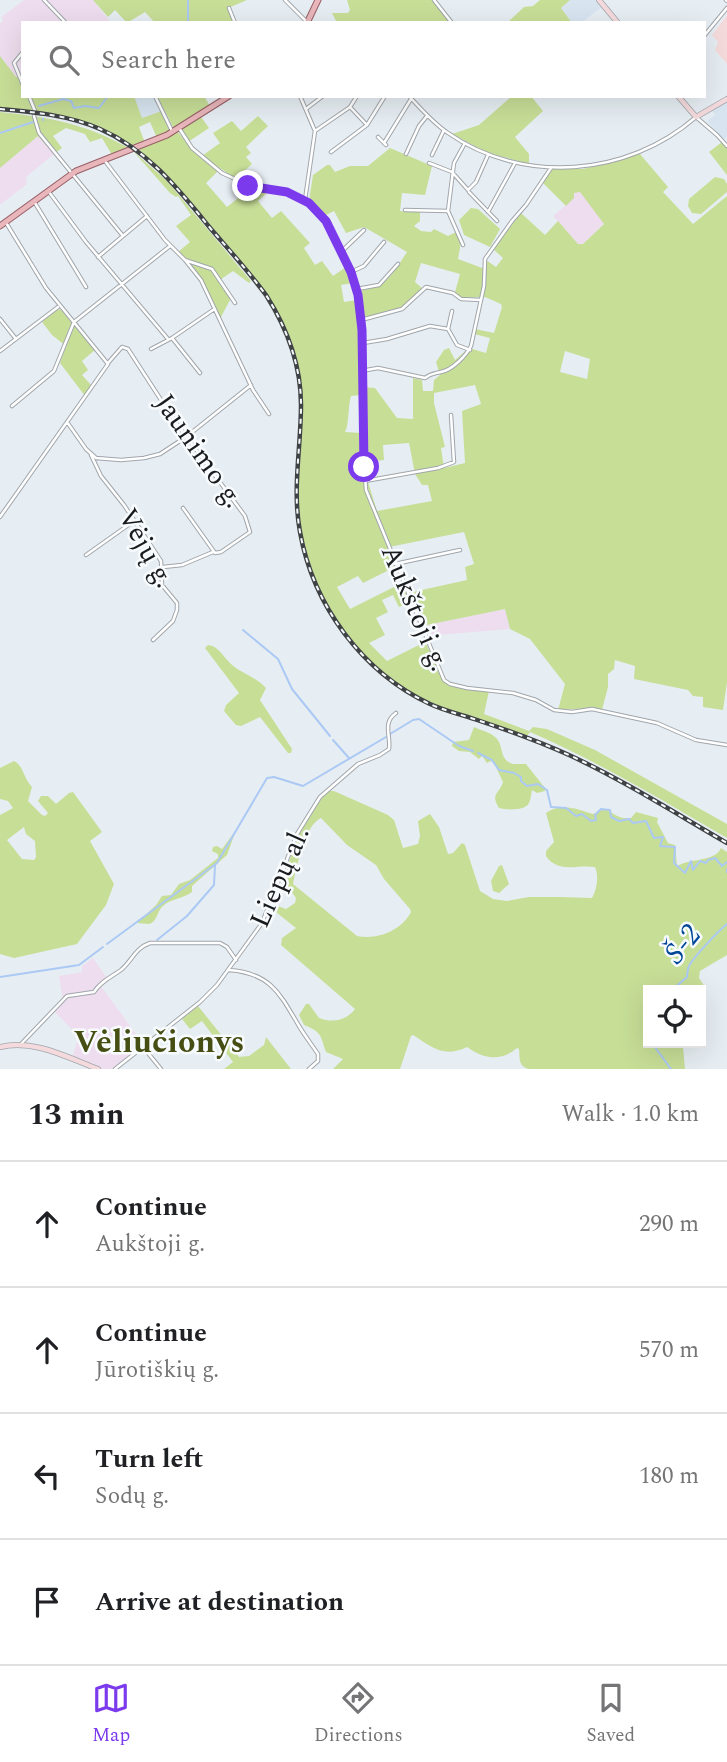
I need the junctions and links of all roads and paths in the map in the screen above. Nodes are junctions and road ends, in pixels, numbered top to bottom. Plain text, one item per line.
1 (44, 0) edge
2 (285, 0) edge
3 (318, 0) edge
4 (434, 0) edge
5 (599, 0) edge
6 (229, 8) dead end
7 (727, 8) edge
8 (64, 21) edge
9 (234, 21) edge
10 (305, 21) edge
11 (308, 21) edge
12 (450, 21) edge
13 (616, 21) edge
14 (706, 34) edge
15 (21, 54) edge
16 (21, 80) edge
17 (30, 98) edge
18 (156, 98) edge
19 (226, 98) edge
20 (301, 98) edge
21 (320, 98) edge
22 (356, 98) edge
23 (384, 98) edge
24 (410, 98) edge
25 (680, 98) edge
26 (727, 99) edge
27 (350, 107) junction
28 (305, 108) junction
29 (35, 111) dead end
30 (34, 116) dead end
31 (427, 116) junction
32 (696, 117) junction
33 (367, 125) junction
34 (179, 128) junction
35 (443, 130) junction
36 (315, 131) junction
37 (172, 132) junction
38 (378, 137) dead end
39 (465, 143) junction
40 (727, 146) edge
41 (331, 152) dead end
42 (406, 154) dead end
43 (432, 155) dead end
44 (488, 155) junction
45 (104, 160) junction
46 (429, 163) dead end
47 (515, 163) junction
48 (551, 168) junction
49 (452, 172) junction
50 (73, 173) junction
51 (47, 191) junction
52 (469, 191) junction
53 (305, 200) junction
54 (33, 201) junction
55 (405, 210) dead end
56 (448, 211) junction
57 (488, 212) junction
58 (147, 216) junction
59 (497, 221) dead end
60 (3, 224) edge
61 (364, 230) dead end
62 (123, 236) junction
63 (384, 242) dead end
64 (463, 244) dead end
65 (170, 246) junction
66 (341, 252) junction
67 (98, 257) junction
68 (185, 260) junction
69 (398, 264) dead end
70 (351, 272) junction
71 (121, 285) junction
72 (86, 287) dead end
73 (357, 289) junction
74 (481, 300) junction
75 (235, 303) dead end
76 (60, 306) junction
77 (214, 309) junction
78 (452, 311) dead end
79 (0, 319) edge
80 (361, 320) junction
81 (74, 322) junction
82 (448, 329) junction
83 (16, 339) junction
84 (170, 339) junction
85 (362, 343) junction
86 (151, 349) dead end
87 (470, 350) junction
88 (0, 351) edge
89 (108, 364) junction
90 (362, 371) junction
91 (200, 373) dead end
92 (251, 385) junction
93 (12, 406) dead end
94 (269, 414) dead end
95 (451, 415) dead end
96 (67, 422) junction
97 (187, 437) junction
98 (91, 455) junction
99 (365, 481) junction
100 (183, 508) dead end
101 (0, 516) edge
102 (134, 520) junction
103 (460, 550) dead end
104 (213, 552) junction
105 (86, 555) dead end
106 (395, 564) junction
107 (163, 567) junction
108 (153, 640) dead end
109 (396, 713) dead end
110 (727, 745) edge
111 (233, 953) junction
112 (240, 954) junction
113 (236, 960) junction
114 (229, 970) junction
115 (22, 1044) junction
116 (0, 1047) edge
117 (143, 1047) junction
118 (98, 1069) edge
119 (116, 1069) edge
120 (161, 1069) edge
121 (309, 1069) edge

1 - 8 street
2 - 10 street
3 - 11 main road
4 - 12 street
5 - 13 main road
6 - 9 street
7 - 14 street
15 - 16 street
17 - 29 street
18 - 37 street
19 - 34 main road
20 - 28 street
21 - 28 street
22 - 27 street
23 - 33 street
24 - 31 street
24 - 38 street
25 - 32 main road
26 - 32 main road
27 - 33 street
27 - 36 street
28 - 36 street
30 - 50 street
31 - 35 street
31 - 42 street
32 - 40 street
32 - 48 street
33 - 41 street
34 - 37 main road
34 - 53 street
35 - 39 street
35 - 43 street
36 - 53 street
37 - 45 main road
39 - 44 street
39 - 49 street
44 - 47 street
44 - 52 street
45 - 50 main road
45 - 58 street
46 - 49 street
47 - 48 street
47 - 57 street
48 - 74 street
49 - 52 street
49 - 56 street
50 - 51 main road
50 - 62 street
51 - 54 main road
51 - 67 street
52 - 57 street
53 - 66 street, Aukštoji g.
54 - 60 main road
54 - 72 street
55 - 56 street
56 - 64 street
57 - 59 street
58 - 62 street
58 - 65 street
60 - 76 street
61 - 66 street
62 - 67 street
63 - 70 street
65 - 68 street
65 - 71 street
66 - 70 street, Aukštoji g.
67 - 71 street
68 - 75 street
68 - 77 street
69 - 73 street
70 - 73 street, Aukštoji g.
71 - 81 street
71 - 84 street
73 - 80 street, Aukštoji g.
74 - 80 street
74 - 87 street
76 - 81 street
76 - 83 street
77 - 84 street
77 - 92 street
78 - 82 street
79 - 83 street
80 - 85 street, Aukštoji g.
81 - 89 street
81 - 93 street
82 - 85 street
82 - 87 street
83 - 88 street
84 - 86 street
84 - 91 street
85 - 90 street, Aukštoji g.
87 - 90 street
89 - 96 street
89 - 97 street, Jaunimo g.
90 - 99 street, Aukštoji g.
92 - 94 street
92 - 97 street
95 - 99 street
96 - 98 street, Vėjų g.
96 - 101 street
97 - 98 street
97 - 104 street, Jaunimo g.
98 - 102 street, Vėjų g.
99 - 106 street, Aukštoji g.
100 - 104 street, Jaunimo g.
102 - 105 street
102 - 107 street, Vėjų g.
103 - 106 street
104 - 107 street
106 - 110 street, Aukštoji g.
107 - 108 street, Vėjų g.
109 - 112 street, Liepų al.
111 - 112 street
111 - 113 street
111 - 115 street
112 - 113 street, Liepų al.
113 - 114 street, Liepų al.
114 - 117 street, Liepų al.
114 - 121 street
115 - 116 main road
115 - 118 main road
117 - 119 street, Liepų al.
117 - 120 street

